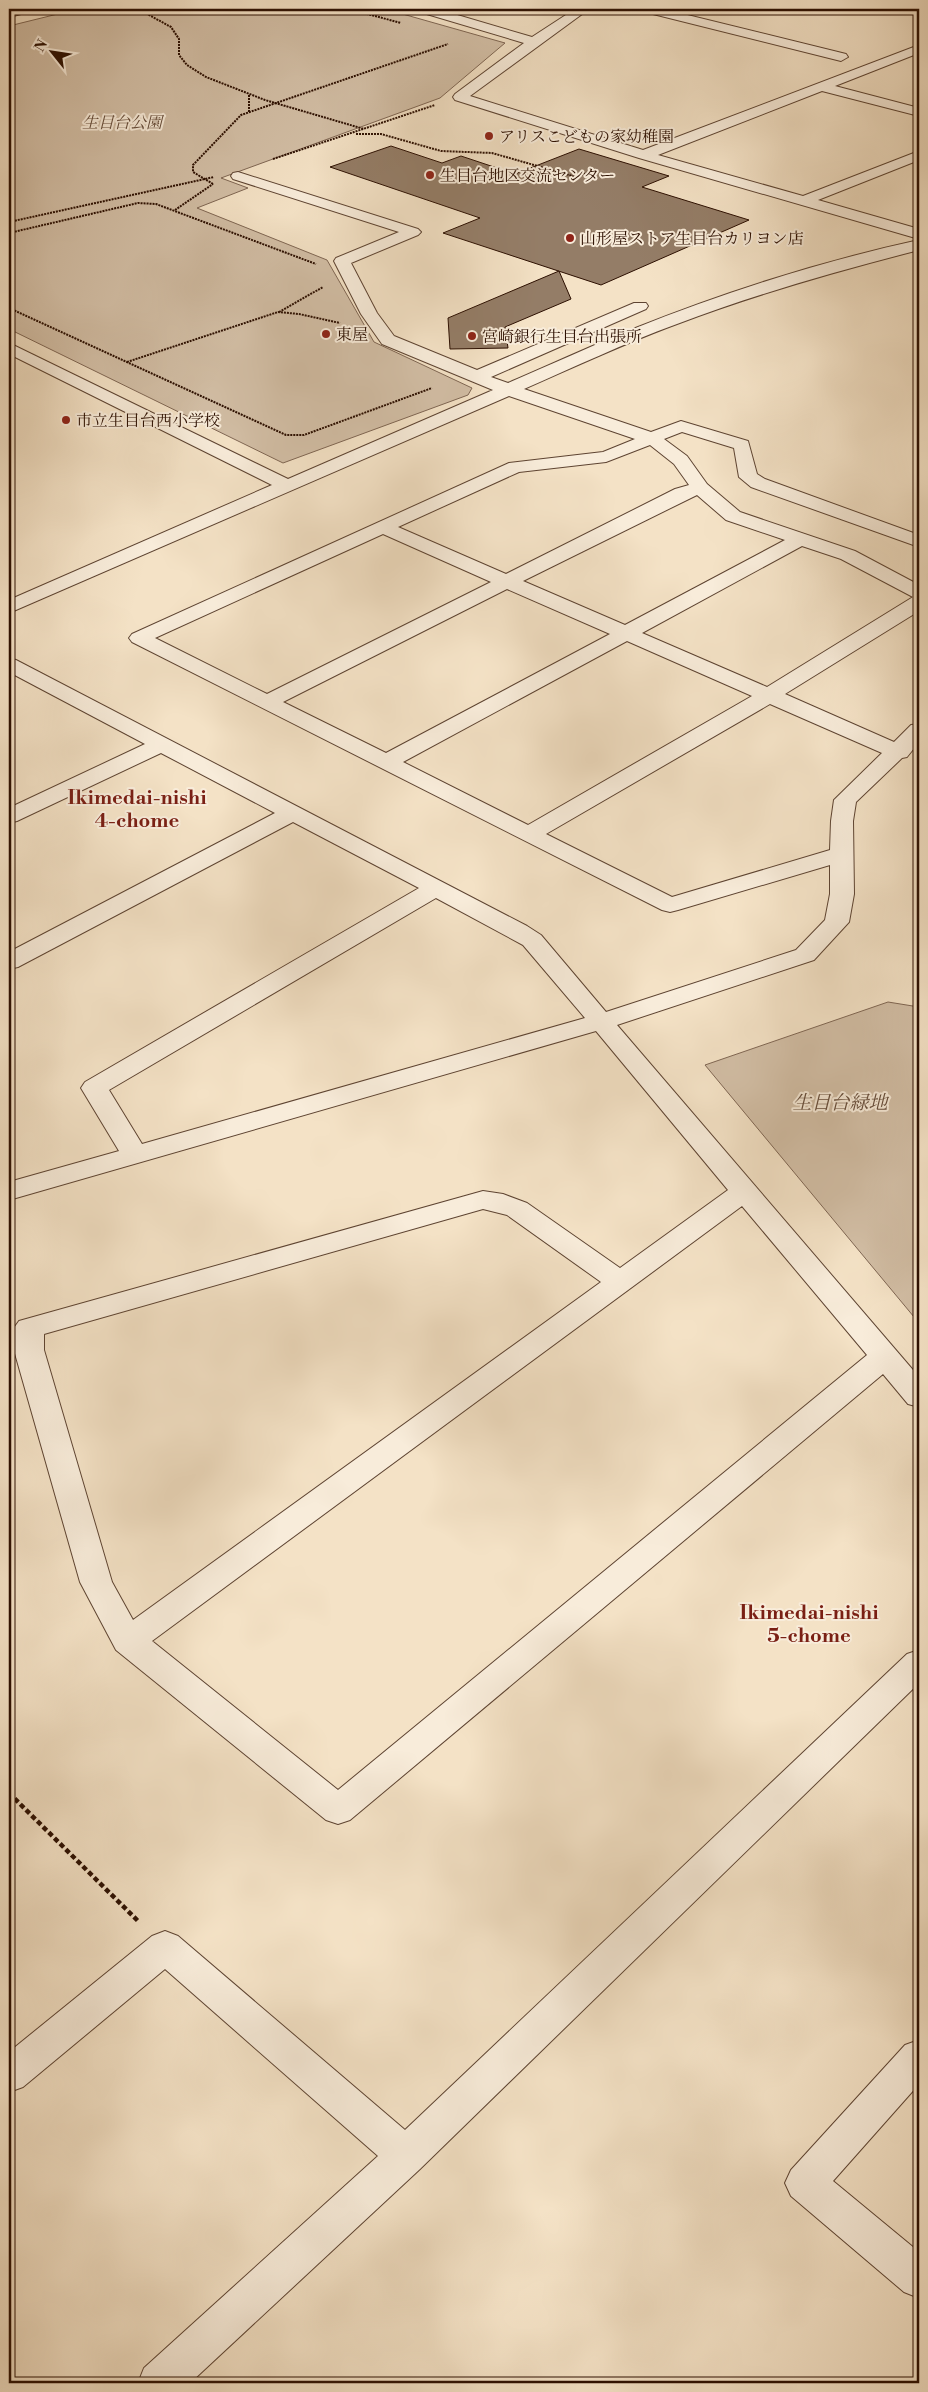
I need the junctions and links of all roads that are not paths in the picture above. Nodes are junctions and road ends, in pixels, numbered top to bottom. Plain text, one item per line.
1 (26, 9) edge
2 (424, 9) edge
3 (583, 9) edge
4 (648, 9) edge
5 (9, 13) edge
6 (534, 42) junction
7 (919, 49) edge
8 (841, 57) dead end
9 (823, 87) junction
10 (919, 112) edge
11 (641, 154) junction
12 (919, 155) edge
13 (230, 175) road end
14 (806, 200) junction
15 (919, 234) edge
16 (919, 245) edge
17 (640, 306) dead end
18 (9, 348) edge
19 (476, 377) junction
20 (509, 390) junction
21 (651, 438) junction
22 (286, 484) junction
23 (700, 488) junction
24 (384, 528) junction
25 (801, 538) junction
26 (918, 540) edge
27 (505, 581) junction
28 (919, 593) edge
29 (919, 602) edge
30 (9, 607) edge
31 (626, 633) junction
32 (9, 664) edge
33 (34, 677) junction
34 (9, 688) edge
35 (769, 695) junction
36 (267, 702) junction
37 (919, 730) edge
38 (162, 744) junction
39 (899, 752) junction
40 (386, 762) junction
41 (292, 814) junction
42 (9, 816) edge
43 (529, 834) junction
44 (842, 854) junction
45 (436, 888) junction
46 (9, 962) edge
47 (600, 1022) junction
48 (135, 1155) junction
49 (9, 1191) edge
50 (745, 1192) junction
51 (621, 1282) junction
52 (885, 1356) junction
53 (919, 1397) edge
54 (128, 1641) junction
55 (919, 1662) edge
56 (919, 2057) edge
57 (9, 2075) edge
58 (406, 2156) junction
59 (919, 2278) edge
60 (159, 2383) edge

1 - 5 street
2 - 6 street
3 - 6 street
4 - 8 street
6 - 11 street
7 - 9 street
9 - 10 street
9 - 11 street
11 - 14 street
12 - 14 street
13 - 19 street
14 - 15 street
16 - 20 street
17 - 19 street
18 - 22 street
19 - 20 street
20 - 21 street
20 - 22 street
21 - 23 street
21 - 24 street
21 - 26 street
22 - 30 street
23 - 25 street
23 - 27 street
24 - 27 street
24 - 36 street
25 - 28 street
25 - 31 street
27 - 31 street
27 - 36 street
29 - 35 street
31 - 35 street
31 - 40 street
32 - 33 street
33 - 34 street
33 - 38 street
35 - 39 street
35 - 43 street
36 - 40 street
37 - 39 street
38 - 41 street
38 - 42 street
39 - 44 street
40 - 43 street
41 - 45 street
41 - 46 street
43 - 44 street
44 - 47 street
45 - 47 street
45 - 48 street
47 - 48 street
47 - 50 street
48 - 49 street
50 - 51 street
50 - 52 street
51 - 54 street
51 - 54 street
52 - 53 street
52 - 54 street
55 - 58 street
56 - 59 street
57 - 58 street
58 - 60 street

